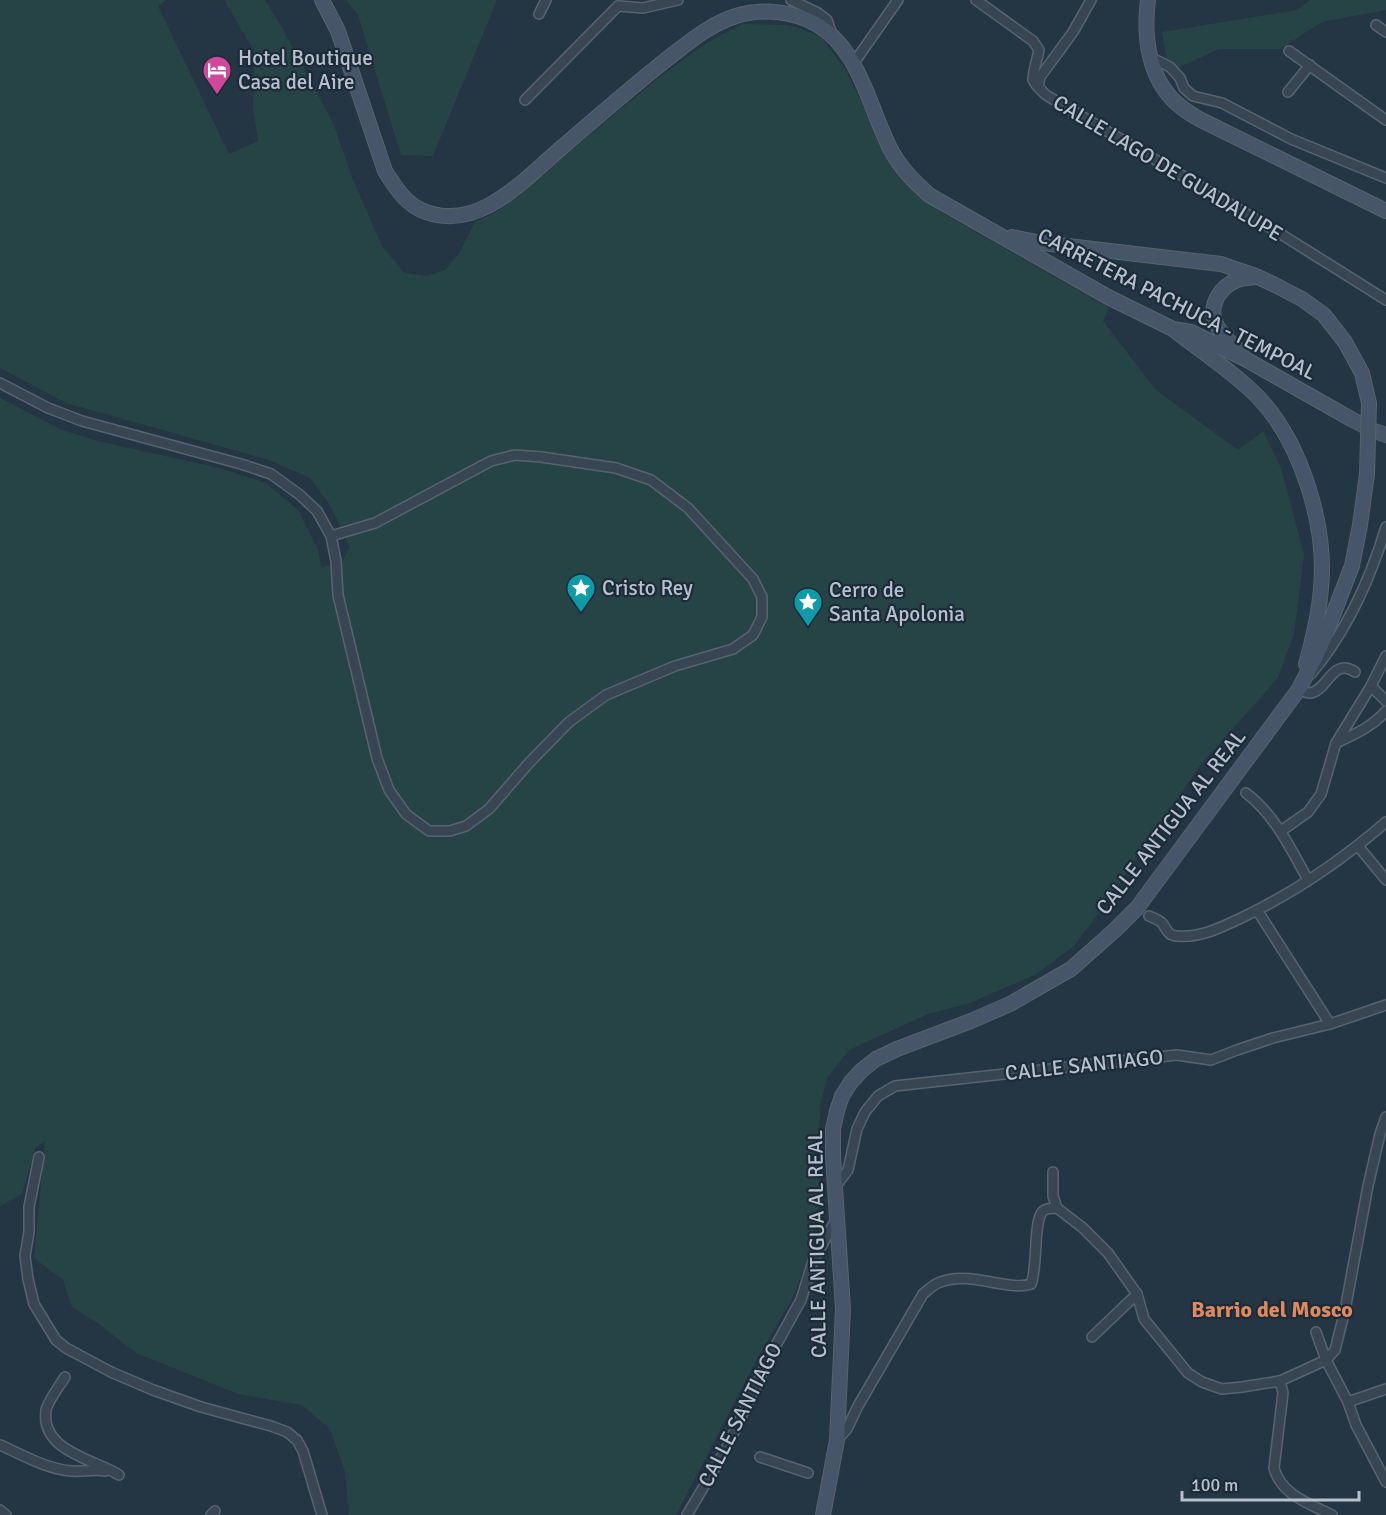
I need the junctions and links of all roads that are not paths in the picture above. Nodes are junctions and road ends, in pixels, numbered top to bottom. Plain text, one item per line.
1 (322, 0) edge
2 (546, 0) edge
3 (678, 0) edge
4 (790, 0) edge
5 (898, 0) edge
6 (976, 0) edge
7 (1091, 0) edge
8 (1148, 0) edge
9 (619, 3) edge
10 (772, 6) edge
11 (539, 14) dead end
12 (1376, 25) dead end
13 (1386, 32) edge
14 (832, 35) junction
15 (1289, 51) dead end
16 (1150, 57) junction
17 (853, 64) junction
18 (1310, 65) junction
19 (1038, 86) junction
20 (1288, 92) dead end
21 (525, 100) dead end
22 (1386, 120) edge
23 (1384, 176) edge
24 (1386, 211) edge
25 (1002, 236) junction
26 (1256, 276) junction
27 (1386, 300) edge
28 (1173, 329) junction
29 (1247, 360) junction
30 (0, 383) edge
31 (1386, 435) edge
32 (1386, 527) edge
33 (330, 536) junction
34 (1386, 656) edge
35 (1355, 672) dead end
36 (1371, 686) junction
37 (1299, 689) junction
38 (1386, 701) edge
39 (1386, 711) edge
40 (1336, 743) junction
41 (1246, 793) dead end
42 (1386, 822) edge
43 (1281, 831) junction
44 (1359, 846) junction
45 (1308, 880) junction
46 (1386, 880) edge
47 (1257, 910) junction
48 (1149, 916) dead end
49 (1386, 1005) edge
50 (1329, 1024) junction
51 (1386, 1118) edge
52 (39, 1157) dead end
53 (1053, 1172) dead end
54 (836, 1186) junction
55 (1057, 1208) junction
56 (837, 1217) junction
57 (1137, 1294) junction
58 (1316, 1332) dead end
59 (1092, 1337) dead end
60 (1326, 1360) junction
61 (66, 1377) dead end
62 (1280, 1380) junction
63 (1386, 1389) edge
64 (1348, 1402) junction
65 (837, 1440) junction
66 (0, 1445) edge
67 (760, 1457) dead end
68 (808, 1473) dead end
69 (1386, 1482) edge
70 (0, 1510) edge
71 (823, 1511) edge
72 (6, 1515) edge
73 (322, 1515) edge
74 (687, 1515) edge
75 (1332, 1515) edge

1 - 10 main road, CARRETERA PACHUCA - TEMPOAL
2 - 11 street
3 - 9 street
4 - 14 street
5 - 17 street
6 - 19 street
7 - 19 street, CALLE LAGO DE GUADALUPE
8 - 16 main road
9 - 21 street
10 - 14 main road, CARRETERA PACHUCA - TEMPOAL
12 - 13 street
14 - 17 main road, CARRETERA PACHUCA - TEMPOAL
15 - 18 street
16 - 23 street
16 - 24 main road
17 - 25 main road, CARRETERA PACHUCA - TEMPOAL
18 - 20 street
18 - 22 street
19 - 27 street, CALLE LAGO DE GUADALUPE
25 - 26 main road
25 - 28 main road, CARRETERA PACHUCA - TEMPOAL
26 - 29 main road
26 - 37 main road, bridge
28 - 29 main road, CARRETERA PACHUCA - TEMPOAL
28 - 37 main road
29 - 31 main road, CARRETERA PACHUCA - TEMPOAL
30 - 33 street
32 - 37 street
33 - 33 street
34 - 36 street
35 - 37 street
36 - 38 street
36 - 40 street
37 - 54 main road, CALLE ANTIGUA AL REAL
39 - 40 street
40 - 43 street
41 - 43 street
42 - 44 street
43 - 45 street
44 - 45 street
44 - 46 street
45 - 47 street
47 - 48 street
47 - 50 street
49 - 50 street, CALLE SANTIAGO
50 - 54 street, CALLE SANTIAGO
51 - 60 street
52 - 73 street
53 - 55 street
54 - 56 main road, CALLE ANTIGUA AL REAL
55 - 57 street
55 - 65 street
56 - 65 main road, CALLE ANTIGUA AL REAL
56 - 74 street, CALLE SANTIAGO
57 - 59 street
57 - 62 street
58 - 60 street
60 - 62 street
60 - 64 street
61 - 66 street
62 - 75 street
63 - 64 street
64 - 69 street
65 - 71 main road, CALLE ANTIGUA AL REAL
67 - 68 street
70 - 72 street

